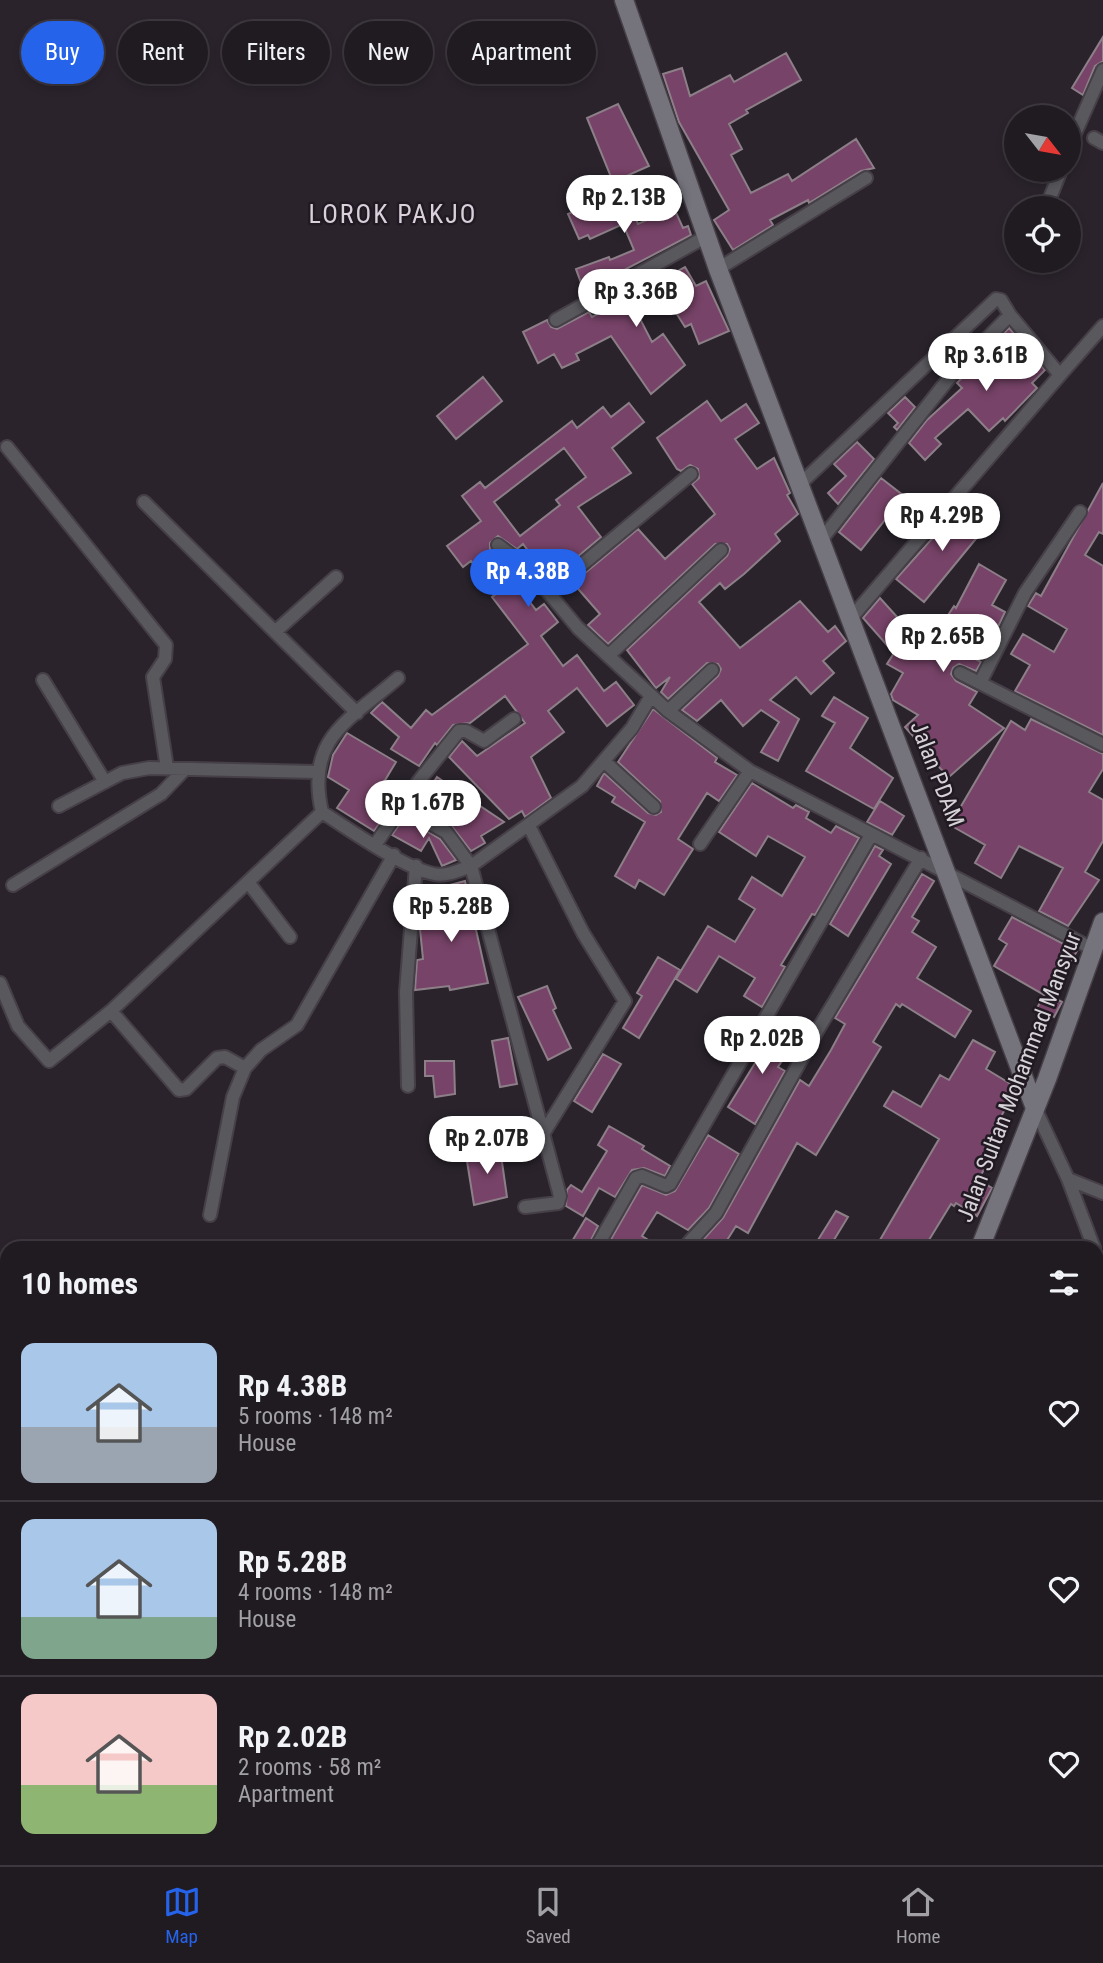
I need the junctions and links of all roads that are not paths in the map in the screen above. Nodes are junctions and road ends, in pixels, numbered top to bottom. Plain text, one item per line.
1 (624, 0) edge
2 (1103, 70) edge
3 (1082, 118) edge
4 (866, 178) dead end
5 (707, 236) junction
6 (718, 269) junction
7 (1010, 315) junction
8 (556, 320) dead end
9 (1103, 326) edge
10 (1060, 375) junction
11 (7, 447) dead end
12 (691, 474) dead end
13 (799, 485) junction
14 (144, 502) dead end
15 (1080, 512) dead end
16 (821, 540) junction
17 (498, 545) dead end
18 (721, 550) dead end
19 (336, 577) dead end
20 (549, 592) junction
21 (850, 618) junction
22 (276, 631) junction
23 (609, 655) junction
24 (712, 670) dead end
25 (960, 673) dead end
26 (397, 678) dead end
27 (43, 680) dead end
28 (980, 683) junction
29 (651, 696) junction
30 (668, 711) junction
31 (357, 713) junction
32 (514, 719) dead end
33 (1103, 745) edge
34 (605, 762) junction
35 (167, 768) junction
36 (185, 769) junction
37 (750, 771) junction
38 (316, 772) junction
39 (105, 782) junction
40 (59, 806) dead end
41 (401, 807) junction
42 (653, 807) dead end
43 (321, 813) junction
44 (528, 826) junction
45 (871, 835) junction
46 (700, 844) dead end
47 (375, 845) junction
48 (394, 855) junction
49 (921, 858) junction
50 (416, 866) junction
51 (471, 866) junction
52 (948, 871) junction
53 (248, 881) junction
54 (13, 885) dead end
55 (1103, 922) edge
56 (290, 937) dead end
57 (1093, 949) junction
58 (0, 983) edge
59 (111, 1011) junction
60 (245, 1068) junction
61 (408, 1086) dead end
62 (1035, 1108) junction
63 (543, 1133) junction
64 (1068, 1179) junction
65 (1103, 1193) edge
66 (525, 1207) dead end
67 (210, 1215) dead end
68 (600, 1241) edge
69 (690, 1241) edge
70 (983, 1241) edge
71 (1091, 1241) edge

1 - 5 street, Jalan PDAM
2 - 3 street
4 - 6 street
5 - 6 street, Jalan PDAM
5 - 8 street
6 - 13 street, Jalan PDAM
7 - 10 street
7 - 13 street
7 - 16 street
9 - 10 street
10 - 21 street
11 - 35 street
12 - 20 street
13 - 16 street, Jalan PDAM
14 - 22 street
15 - 28 street
16 - 21 street, Jalan PDAM
17 - 20 street
18 - 23 street
19 - 22 street
20 - 23 street
21 - 52 street, Jalan PDAM
22 - 31 street
23 - 29 street
24 - 30 street
25 - 28 street
26 - 31 street
27 - 39 street
28 - 33 street
29 - 30 street
29 - 34 street
30 - 37 street
31 - 38 street
32 - 41 street
34 - 42 street
34 - 44 street
35 - 36 street
35 - 39 street
36 - 38 street
36 - 54 street
37 - 45 street
37 - 46 street
38 - 43 street
39 - 40 street
41 - 47 street
41 - 51 street
43 - 47 street
43 - 53 street
44 - 51 street
44 - 63 street
45 - 49 street
45 - 68 street
47 - 48 street
48 - 50 street
48 - 60 street
49 - 52 street
49 - 69 street
50 - 51 street
50 - 61 street
51 - 63 street
52 - 57 street
52 - 62 street, Jalan PDAM
53 - 56 street
53 - 59 street
55 - 57 street, Jalan Sultan Mohammad Mansyur
57 - 62 street, Jalan Sultan Mohammad Mansyur
58 - 59 street
59 - 60 street
60 - 67 street
62 - 64 street, Jalan PDAM
62 - 70 street, Jalan Sultan Mohammad Mansyur
63 - 66 street
64 - 65 street
64 - 71 street, Jalan PDAM

